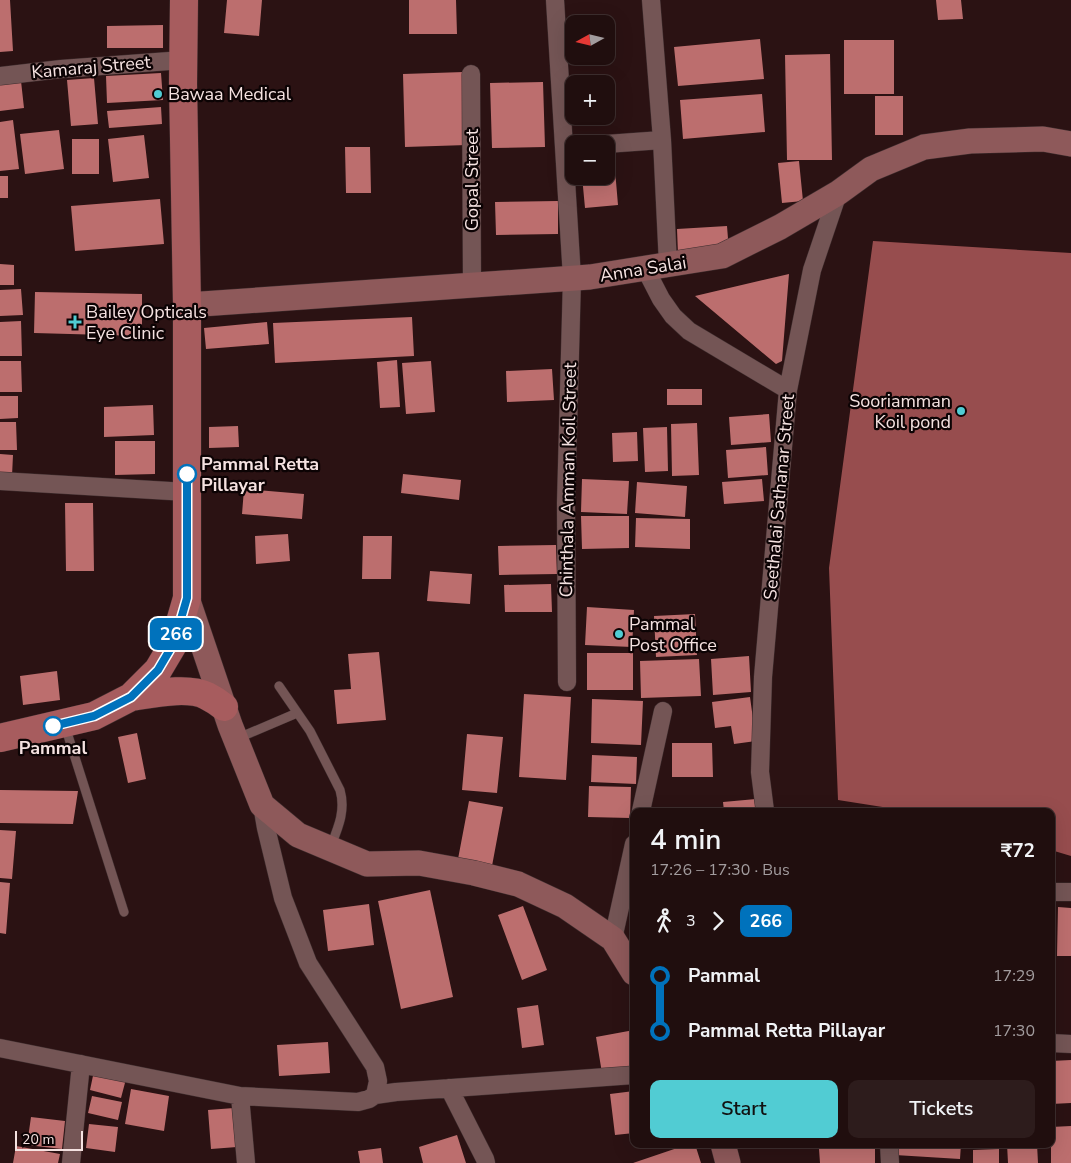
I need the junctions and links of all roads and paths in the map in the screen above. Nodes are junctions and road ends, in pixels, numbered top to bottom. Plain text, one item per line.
1 (184, 0) edge
2 (555, 0) edge
3 (651, 0) edge
4 (183, 60) junction
5 (471, 74) dead end
6 (0, 76) edge
7 (568, 135) edge
8 (662, 140) junction
9 (615, 143) edge
10 (1071, 144) edge
11 (570, 185) edge
12 (838, 193) junction
13 (657, 266) junction
14 (572, 278) junction
15 (472, 286) junction
16 (187, 305) junction
17 (788, 390) junction
18 (0, 481) edge
19 (188, 492) junction
20 (187, 598) junction
21 (567, 682) dead end
22 (278, 686) dead end
23 (131, 697) junction
24 (224, 707) junction
25 (663, 711) dead end
26 (297, 712) junction
27 (64, 723) junction
28 (0, 738) edge
29 (236, 740) junction
30 (262, 805) junction
31 (642, 808) edge
32 (764, 808) edge
33 (330, 848) junction
34 (630, 862) edge
35 (1055, 892) edge
36 (1071, 892) edge
37 (124, 912) dead end
38 (613, 939) junction
39 (630, 967) edge
40 (1055, 1043) edge
41 (1071, 1044) edge
42 (0, 1048) edge
43 (81, 1064) junction
44 (630, 1076) edge
45 (449, 1088) junction
46 (375, 1095) junction
47 (240, 1096) junction
48 (724, 1148) edge
49 (889, 1148) edge
50 (71, 1163) edge
51 (246, 1163) edge
52 (486, 1163) edge
53 (728, 1163) edge
54 (890, 1163) edge

1 - 4 main road
2 - 7 street, Chinthala Amman Koil Street
3 - 8 street
4 - 6 street, Kamaraj Street
4 - 16 main road
5 - 15 street, Gopal Street
8 - 9 street
8 - 13 street
10 - 12 street, Anna Salai
11 - 14 street, Chinthala Amman Koil Street
12 - 13 street, Anna Salai
12 - 17 street, Seethalai Sathanar Street
13 - 14 street, Anna Salai
13 - 17 street
14 - 15 street, Anna Salai
14 - 21 street, Chinthala Amman Koil Street
15 - 16 street, Anna Salai
16 - 19 main road
17 - 32 street, Seethalai Sathanar Street
18 - 19 street
19 - 20 main road
20 - 23 main road
20 - 24 street
22 - 26 lane
23 - 24 main road
23 - 27 main road
24 - 29 street
25 - 31 street
26 - 29 lane
26 - 33 lane
27 - 28 main road
27 - 37 lane
29 - 30 street
30 - 33 street
30 - 46 street
33 - 38 street
34 - 38 street
35 - 36 street
38 - 39 street
40 - 41 street
42 - 43 street
43 - 47 street
43 - 50 street
44 - 45 street
45 - 46 street
45 - 52 street
46 - 47 street
47 - 51 street
48 - 53 street
49 - 54 street

